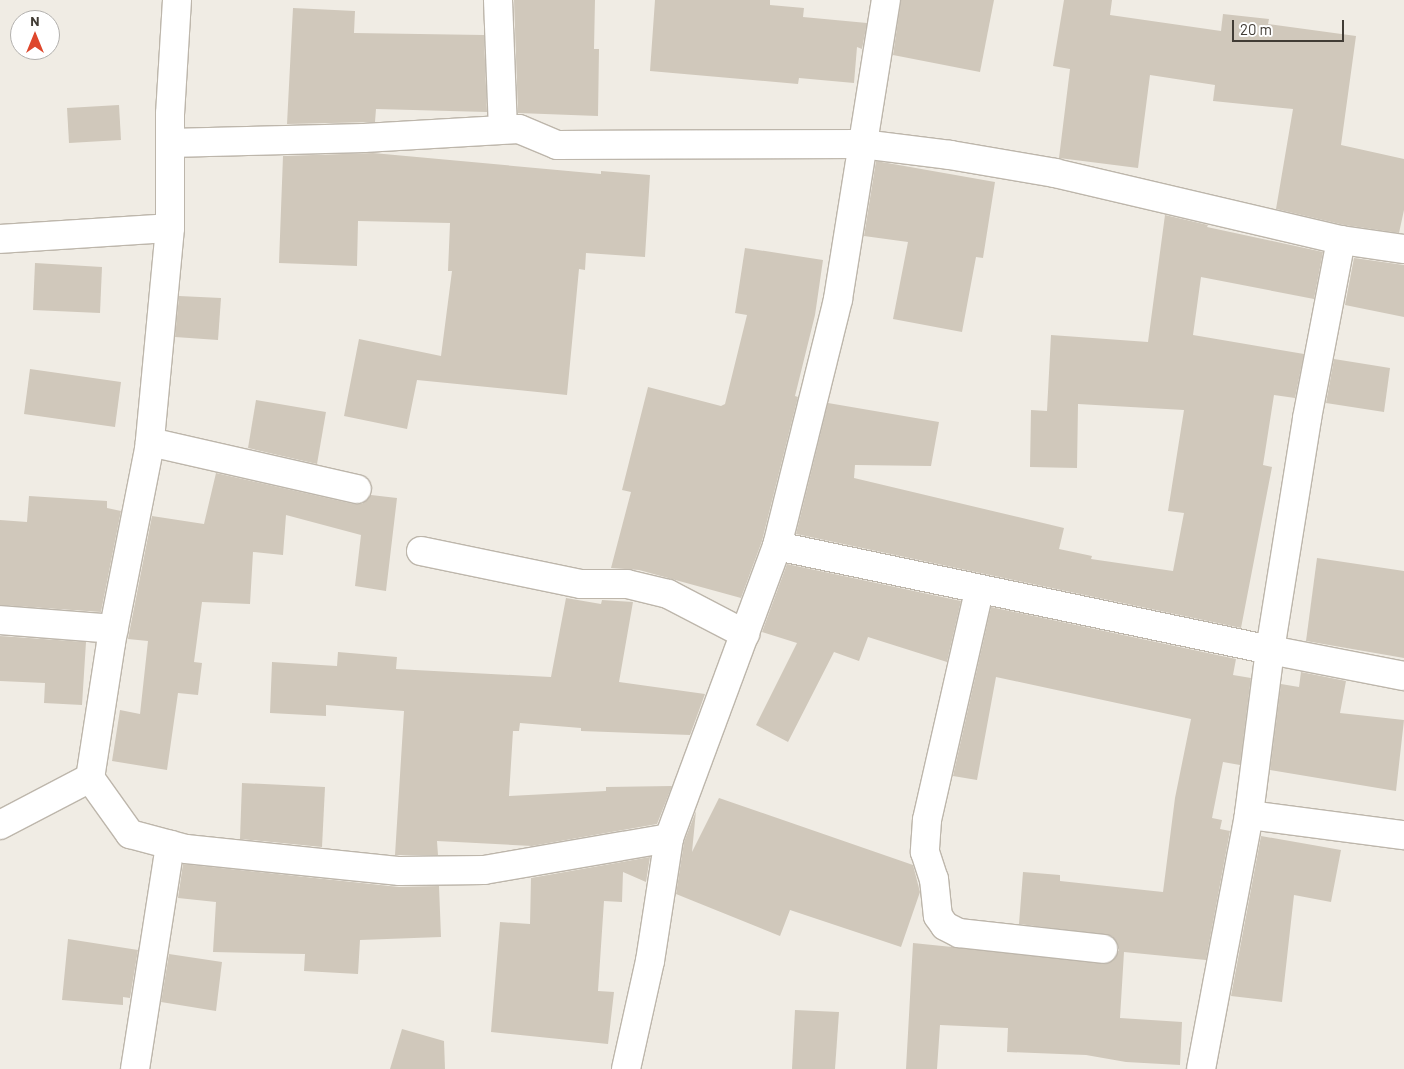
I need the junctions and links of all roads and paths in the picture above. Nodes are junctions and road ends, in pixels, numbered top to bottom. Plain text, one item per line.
1 (177, 0) edge
2 (498, 0) edge
3 (886, 0) edge
4 (504, 129) junction
5 (170, 143) junction
6 (862, 144) junction
7 (170, 228) junction
8 (0, 239) edge
9 (1341, 240) junction
10 (1404, 249) edge
11 (150, 442) junction
12 (357, 489) dead end
13 (778, 546) junction
14 (421, 551) dead end
15 (979, 591) junction
16 (0, 620) edge
17 (114, 630) junction
18 (745, 634) junction
19 (1270, 650) junction
20 (1404, 676) edge
21 (90, 778) junction
22 (1250, 815) junction
23 (0, 825) edge
24 (1404, 835) edge
25 (670, 838) junction
26 (170, 845) junction
27 (1103, 949) dead end
28 (135, 1069) edge
29 (626, 1069) edge
30 (1201, 1069) edge

1 - 5 street
2 - 4 street
3 - 6 street
4 - 5 street
4 - 6 street
5 - 7 street
6 - 9 street
6 - 13 street
7 - 8 street
7 - 11 street
9 - 10 street
9 - 19 street
11 - 12 street
11 - 17 street
13 - 15 street
13 - 18 street
14 - 18 street
15 - 19 street
15 - 27 street
16 - 17 street
17 - 21 street
18 - 25 street
19 - 20 street
19 - 22 street
21 - 23 street
21 - 26 street
22 - 24 street
22 - 30 street
25 - 26 street
25 - 29 street
26 - 28 street

